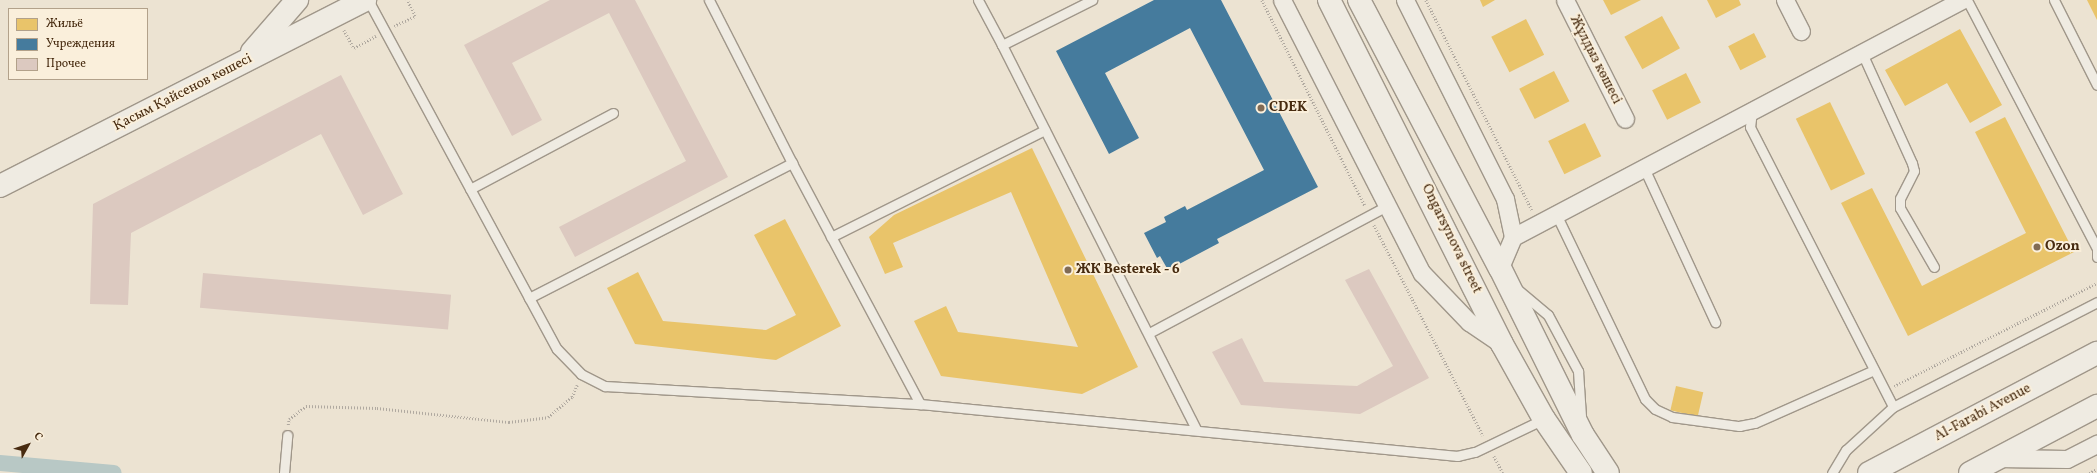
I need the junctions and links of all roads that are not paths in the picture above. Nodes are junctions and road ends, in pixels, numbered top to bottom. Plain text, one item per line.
1 (297, 0) edge
2 (367, 0) edge
3 (709, 0) edge
4 (978, 0) edge
5 (1092, 0) edge
6 (1282, 0) edge
7 (1329, 0) edge
8 (1341, 0) edge
9 (1359, 0) edge
10 (1405, 0) edge
11 (1565, 0) edge
12 (1785, 0) edge
13 (1962, 0) edge
14 (1967, 0) edge
15 (2054, 0) edge
16 (1801, 31) dead end
17 (1382, 44) junction
18 (1002, 45) junction
19 (1862, 53) junction
20 (244, 62) junction
21 (2097, 84) edge
22 (1387, 111) junction
23 (1752, 111) junction
24 (614, 113) dead end
25 (1625, 119) dead end
26 (1045, 130) junction
27 (792, 163) junction
28 (1644, 168) junction
29 (0, 186) edge
30 (470, 189) junction
31 (1389, 206) junction
32 (1556, 214) junction
33 (831, 237) junction
34 (1513, 237) junction
35 (2097, 246) edge
36 (2097, 257) edge
37 (1934, 267) dead end
38 (1503, 273) junction
39 (529, 298) junction
40 (2097, 302) edge
41 (1716, 322) dead end
42 (1149, 333) junction
43 (1502, 344) junction
44 (2097, 353) edge
45 (1874, 370) junction
46 (920, 404) junction
47 (2097, 406) edge
48 (1893, 407) junction
49 (1544, 419) junction
50 (1196, 429) junction
51 (287, 435) road end
52 (2097, 444) edge
53 (1990, 464) edge
54 (284, 473) edge
55 (1581, 473) edge
56 (1608, 473) edge
57 (1832, 473) edge
58 (1869, 473) edge
59 (1970, 473) edge

1 - 20 street
2 - 20 street, Қасым Қайсенов көшесі
2 - 30 lane
3 - 27 lane
4 - 18 lane
5 - 18 lane
6 - 31 street
7 - 22 street, Ongarsynova street
8 - 17 street
9 - 17 street, Ongarsynova street
10 - 34 street
11 - 25 street, Жұлдыз көшесі
12 - 16 street
13 - 19 street
14 - 35 lane
15 - 21 lane
17 - 38 street, Ongarsynova street
18 - 26 lane
19 - 23 street
19 - 37 lane
20 - 29 street, Қасым Қайсенов көшесі
22 - 38 street
22 - 43 street, Ongarsynova street
23 - 28 street
23 - 45 lane
24 - 30 lane
26 - 33 lane
26 - 42 lane
27 - 33 lane
27 - 39 lane
28 - 32 street
28 - 41 lane
30 - 39 lane
31 - 42 lane
31 - 43 street
32 - 34 street
32 - 45 lane
33 - 46 lane
34 - 38 street
35 - 36 lane
38 - 56 street, Ongarsynova street
39 - 46 lane
40 - 48 lane
42 - 50 lane
43 - 49 street, Ongarsynova street
44 - 58 street, Al-Farabi Avenue
45 - 48 lane
46 - 50 lane
47 - 53 street
48 - 57 lane
49 - 50 lane
49 - 55 street, Ongarsynova street
51 - 54 lane
52 - 53 street
53 - 59 street

